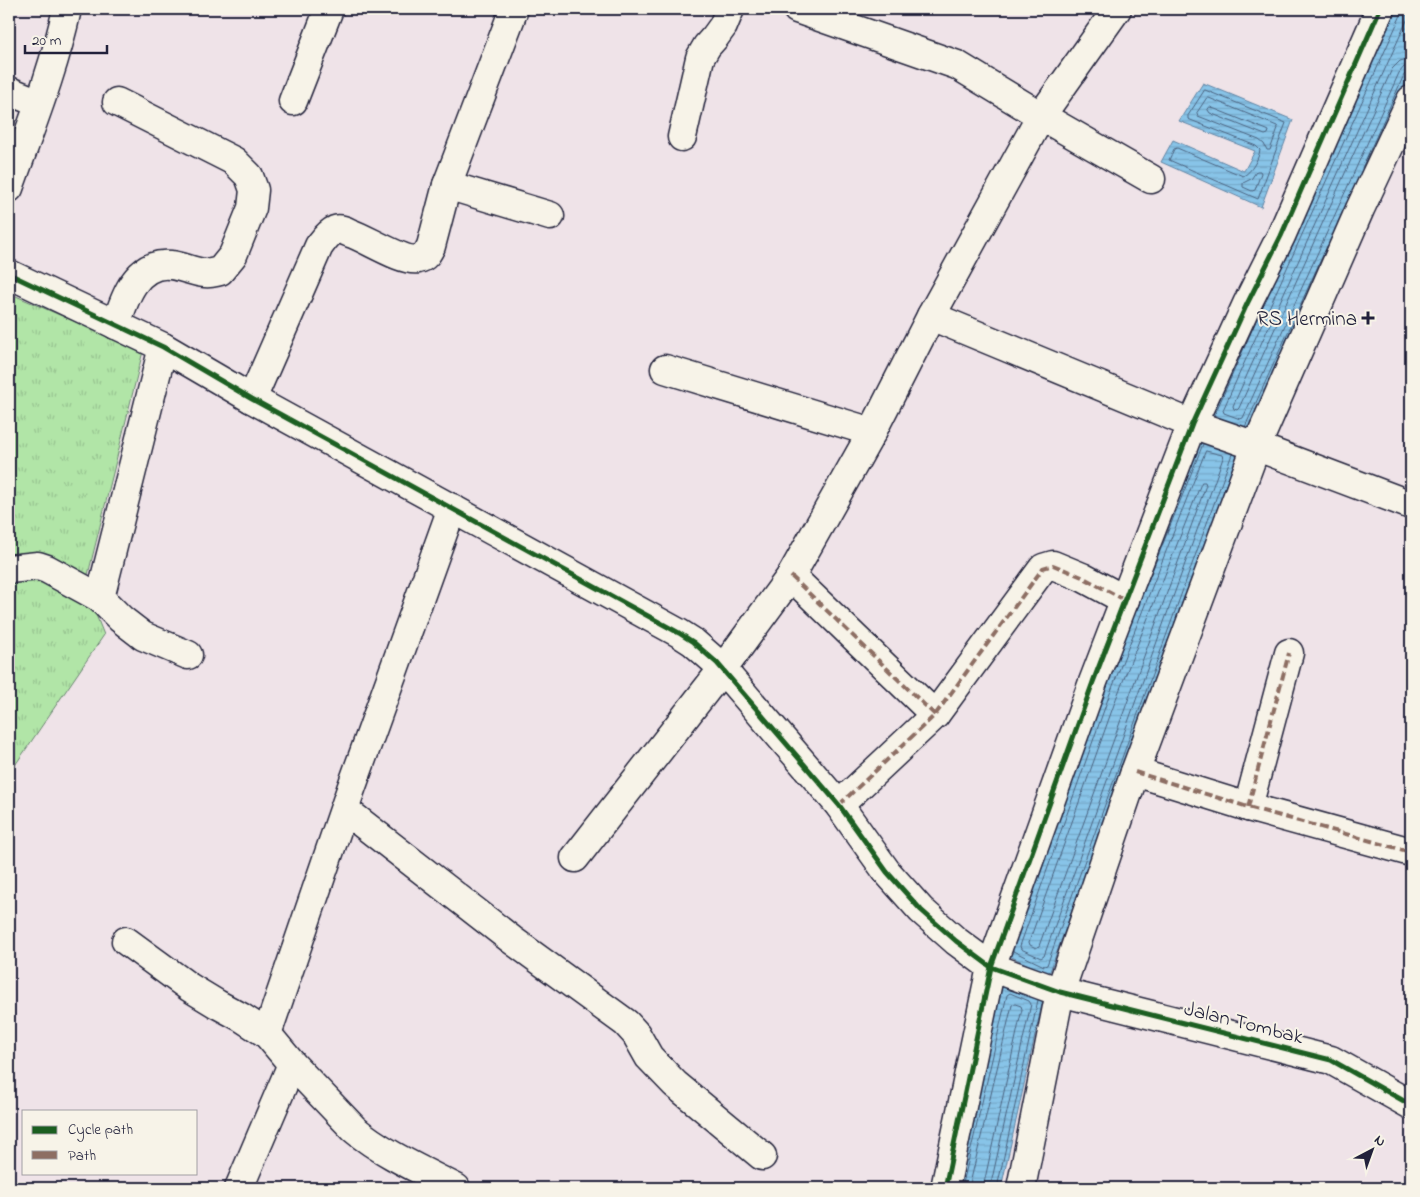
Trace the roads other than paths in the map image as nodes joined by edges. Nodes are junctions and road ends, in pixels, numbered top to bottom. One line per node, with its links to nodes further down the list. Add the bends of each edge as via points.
1 (67, 9): 12 (street)
2 (329, 9): 10 (street)
3 (514, 9): 17 (street)
4 (730, 9): 14 (street, via 724,26 700,58)
5 (797, 9): 13 (street, via 957,65)
6 (1117, 9): 13 (street)
7 (1380, 9): 27 (street)
8 (9, 91): 12 (street)
9 (1411, 100): 19 (street)
10 (293, 101)
11 (117, 102): 23 (street, via 234,161 249,176 254,190 252,208 233,255 220,271 206,274 170,264 152,266 137,278 125,298)
12 (39, 103): 18 (street)
13 (1041, 116): 16 (street); 22 (street)
14 (682, 136)
15 (1411, 141): 19 (street)
16 (1151, 179)
17 (448, 185): 20 (street); 26 (street, via 431,246 427,254 417,260 403,258 341,230 327,236 319,246)
18 (9, 188)
19 (1370, 210): 29 (street)
20 (550, 216)
21 (9, 274): 23 (street, Jalan Tombak)
22 (931, 316): 27 (street); 28 (street)
23 (116, 325): 24 (street, Jalan Tombak)
24 (163, 347): 26 (street, Jalan Tombak); 34 (street)
25 (666, 369): 28 (street)
26 (252, 399): 31 (street, Jalan Tombak)
27 (1196, 425): 29 (street); 35 (street)
28 (872, 432): 33 (street)
29 (1252, 445): 30 (street); 40 (street)
30 (1411, 505)
31 (452, 508): 38 (street, Jalan Tombak, via 679,633 694,642); 43 (street)
32 (9, 570): 34 (street, via 38,566)
33 (791, 576): 38 (street); 39 (street)
34 (100, 598): 37 (street, via 143,636)
35 (1125, 600): 39 (street, via 1053,565 1043,568); 47 (street, via 1093,682)
36 (1289, 653): 42 (street)
37 (188, 655)
38 (722, 670): 41 (street, Jalan Tombak); 45 (street)
39 (935, 715): 41 (street)
40 (1135, 772): 42 (street); 48 (street)
41 (839, 804): 47 (street, Jalan Tombak, via 887,872 921,910 956,941)
42 (1248, 807): 44 (street)
43 (345, 810): 49 (street); 52 (street, via 512,940 626,1023 649,1057 675,1084)
44 (1411, 852)
45 (575, 858)
46 (126, 941): 49 (street, via 189,986)
47 (998, 970): 48 (street, Jalan Tombak); 55 (street)
48 (1056, 991): 51 (street, Jalan Tombak, via 1331,1060); 56 (street)
49 (267, 1034): 50 (street)
50 (292, 1064): 53 (street); 54 (street, via 364,1138)
51 (1411, 1105)
52 (762, 1156)
53 (244, 1186)
54 (456, 1188)
55 (944, 1188)
56 (1021, 1188)

